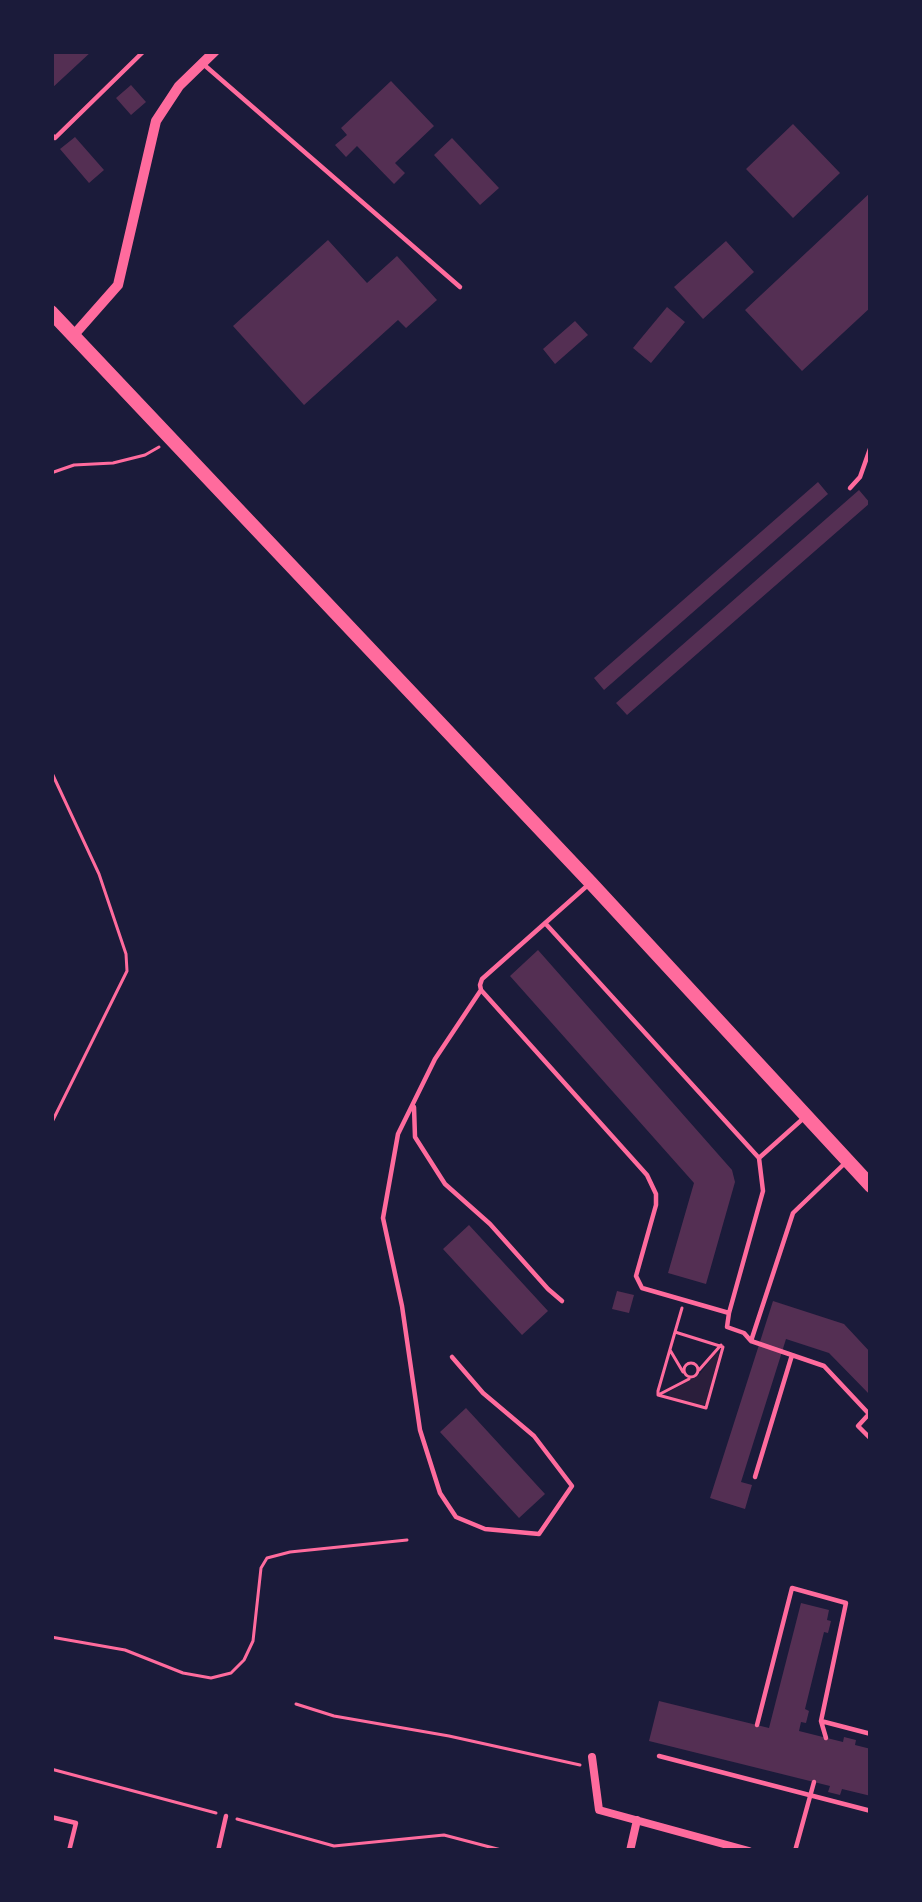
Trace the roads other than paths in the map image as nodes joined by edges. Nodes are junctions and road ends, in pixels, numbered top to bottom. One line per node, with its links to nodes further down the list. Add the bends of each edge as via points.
1 (143, 51): 4 (lane)
2 (214, 51): 3 (street)
3 (202, 63): 5 (lane); 7 (street, via 156,121 118,285)
4 (51, 134)
5 (460, 286)
6 (51, 312): 7 (main road)
7 (74, 336): 10 (main road)
8 (871, 446): 9 (lane)
9 (850, 488)
10 (591, 883): 11 (lane); 14 (main road)
11 (545, 923): 12 (lane, via 482,979); 15 (lane)
12 (481, 990): 13 (lane); 19 (lane, via 647,1175 656,1205 638,1283)
13 (414, 1102): 18 (lane, via 415,1137 445,1184); 22 (lane, via 398,1134 383,1218 420,1430 440,1493 457,1517 485,1529 539,1534 572,1486)
14 (806, 1116): 15 (lane); 16 (main road)
15 (759, 1158): 19 (lane, via 764,1191)
16 (847, 1161): 17 (main road); 20 (lane, via 793,1213)
17 (871, 1186)
18 (562, 1301)
19 (729, 1313): 20 (lane, via 727,1327)
20 (751, 1341): 21 (lane)
21 (792, 1354): 23 (lane, via 824,1366 869,1414 858,1426); 24 (lane)
22 (452, 1357)
23 (871, 1439)
24 (755, 1478)
25 (821, 1720): 26 (lane, via 846,1603 792,1588); 27 (lane); 28 (lane)
26 (757, 1725)
27 (871, 1734)
28 (826, 1738)
29 (658, 1756): 32 (lane)
30 (593, 1763): 38 (street, via 599,1810)
31 (747, 1766): 32 (lane)
32 (744, 1778): 34 (lane)
33 (814, 1782): 34 (lane)
34 (809, 1796): 35 (lane); 43 (lane)
35 (871, 1811)
36 (226, 1816): 40 (lane)
37 (51, 1817): 39 (lane, via 76,1823)
38 (637, 1820): 41 (street); 42 (street)
39 (69, 1851)
40 (218, 1851)
41 (630, 1851)
42 (749, 1851)
43 (795, 1851)

